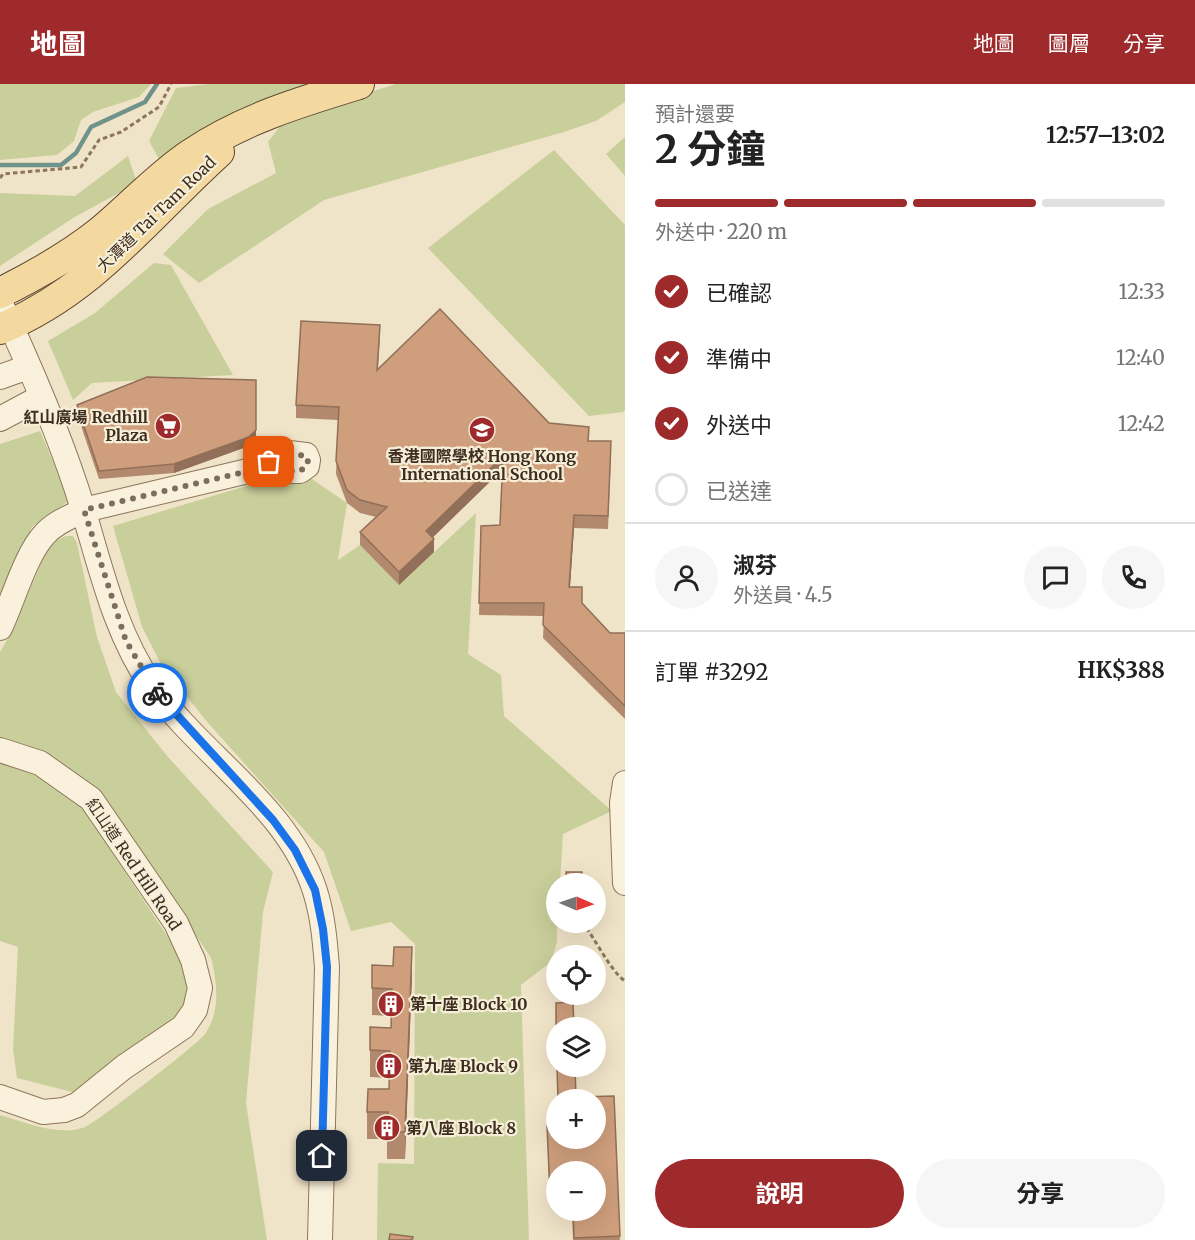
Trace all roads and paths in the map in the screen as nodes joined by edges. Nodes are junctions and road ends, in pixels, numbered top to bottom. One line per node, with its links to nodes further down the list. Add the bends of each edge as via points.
1 (171, 84): 4 (path, via 159,106 121,132 99,140 81,167 3,174)
2 (359, 84): 3 (main road, 大潭道 Tai Tam Road)
3 (277, 109): 5 (main road, 大潭道 Tai Tam Road, via 192,153 84,244); 6 (main road, 大潭道 Tai Tam Road, via 213,158 93,274 38,311)
4 (0, 178)
5 (0, 293)
6 (4, 319): 7 (street)
7 (28, 367): 8 (street); 9 (street)
8 (0, 376)
9 (41, 397): 10 (street); 12 (street)
10 (0, 419)
11 (249, 471): 12 (street, via 176,480)
12 (87, 520): 13 (street, via 61,521 43,535); 20 (street, via 126,641 163,701 285,835 315,890 327,967)
13 (0, 628)
14 (0, 750): 19 (street, 紅山道 Red Hill Road, via 40,763 91,799 176,923 199,976 200,988 195,1010 183,1027 77,1105 43,1112)
15 (625, 783): 16 (street)
16 (625, 883)
17 (591, 933): 18 (path, via 617,976)
18 (625, 981)
19 (0, 1097)
20 (320, 1240)

